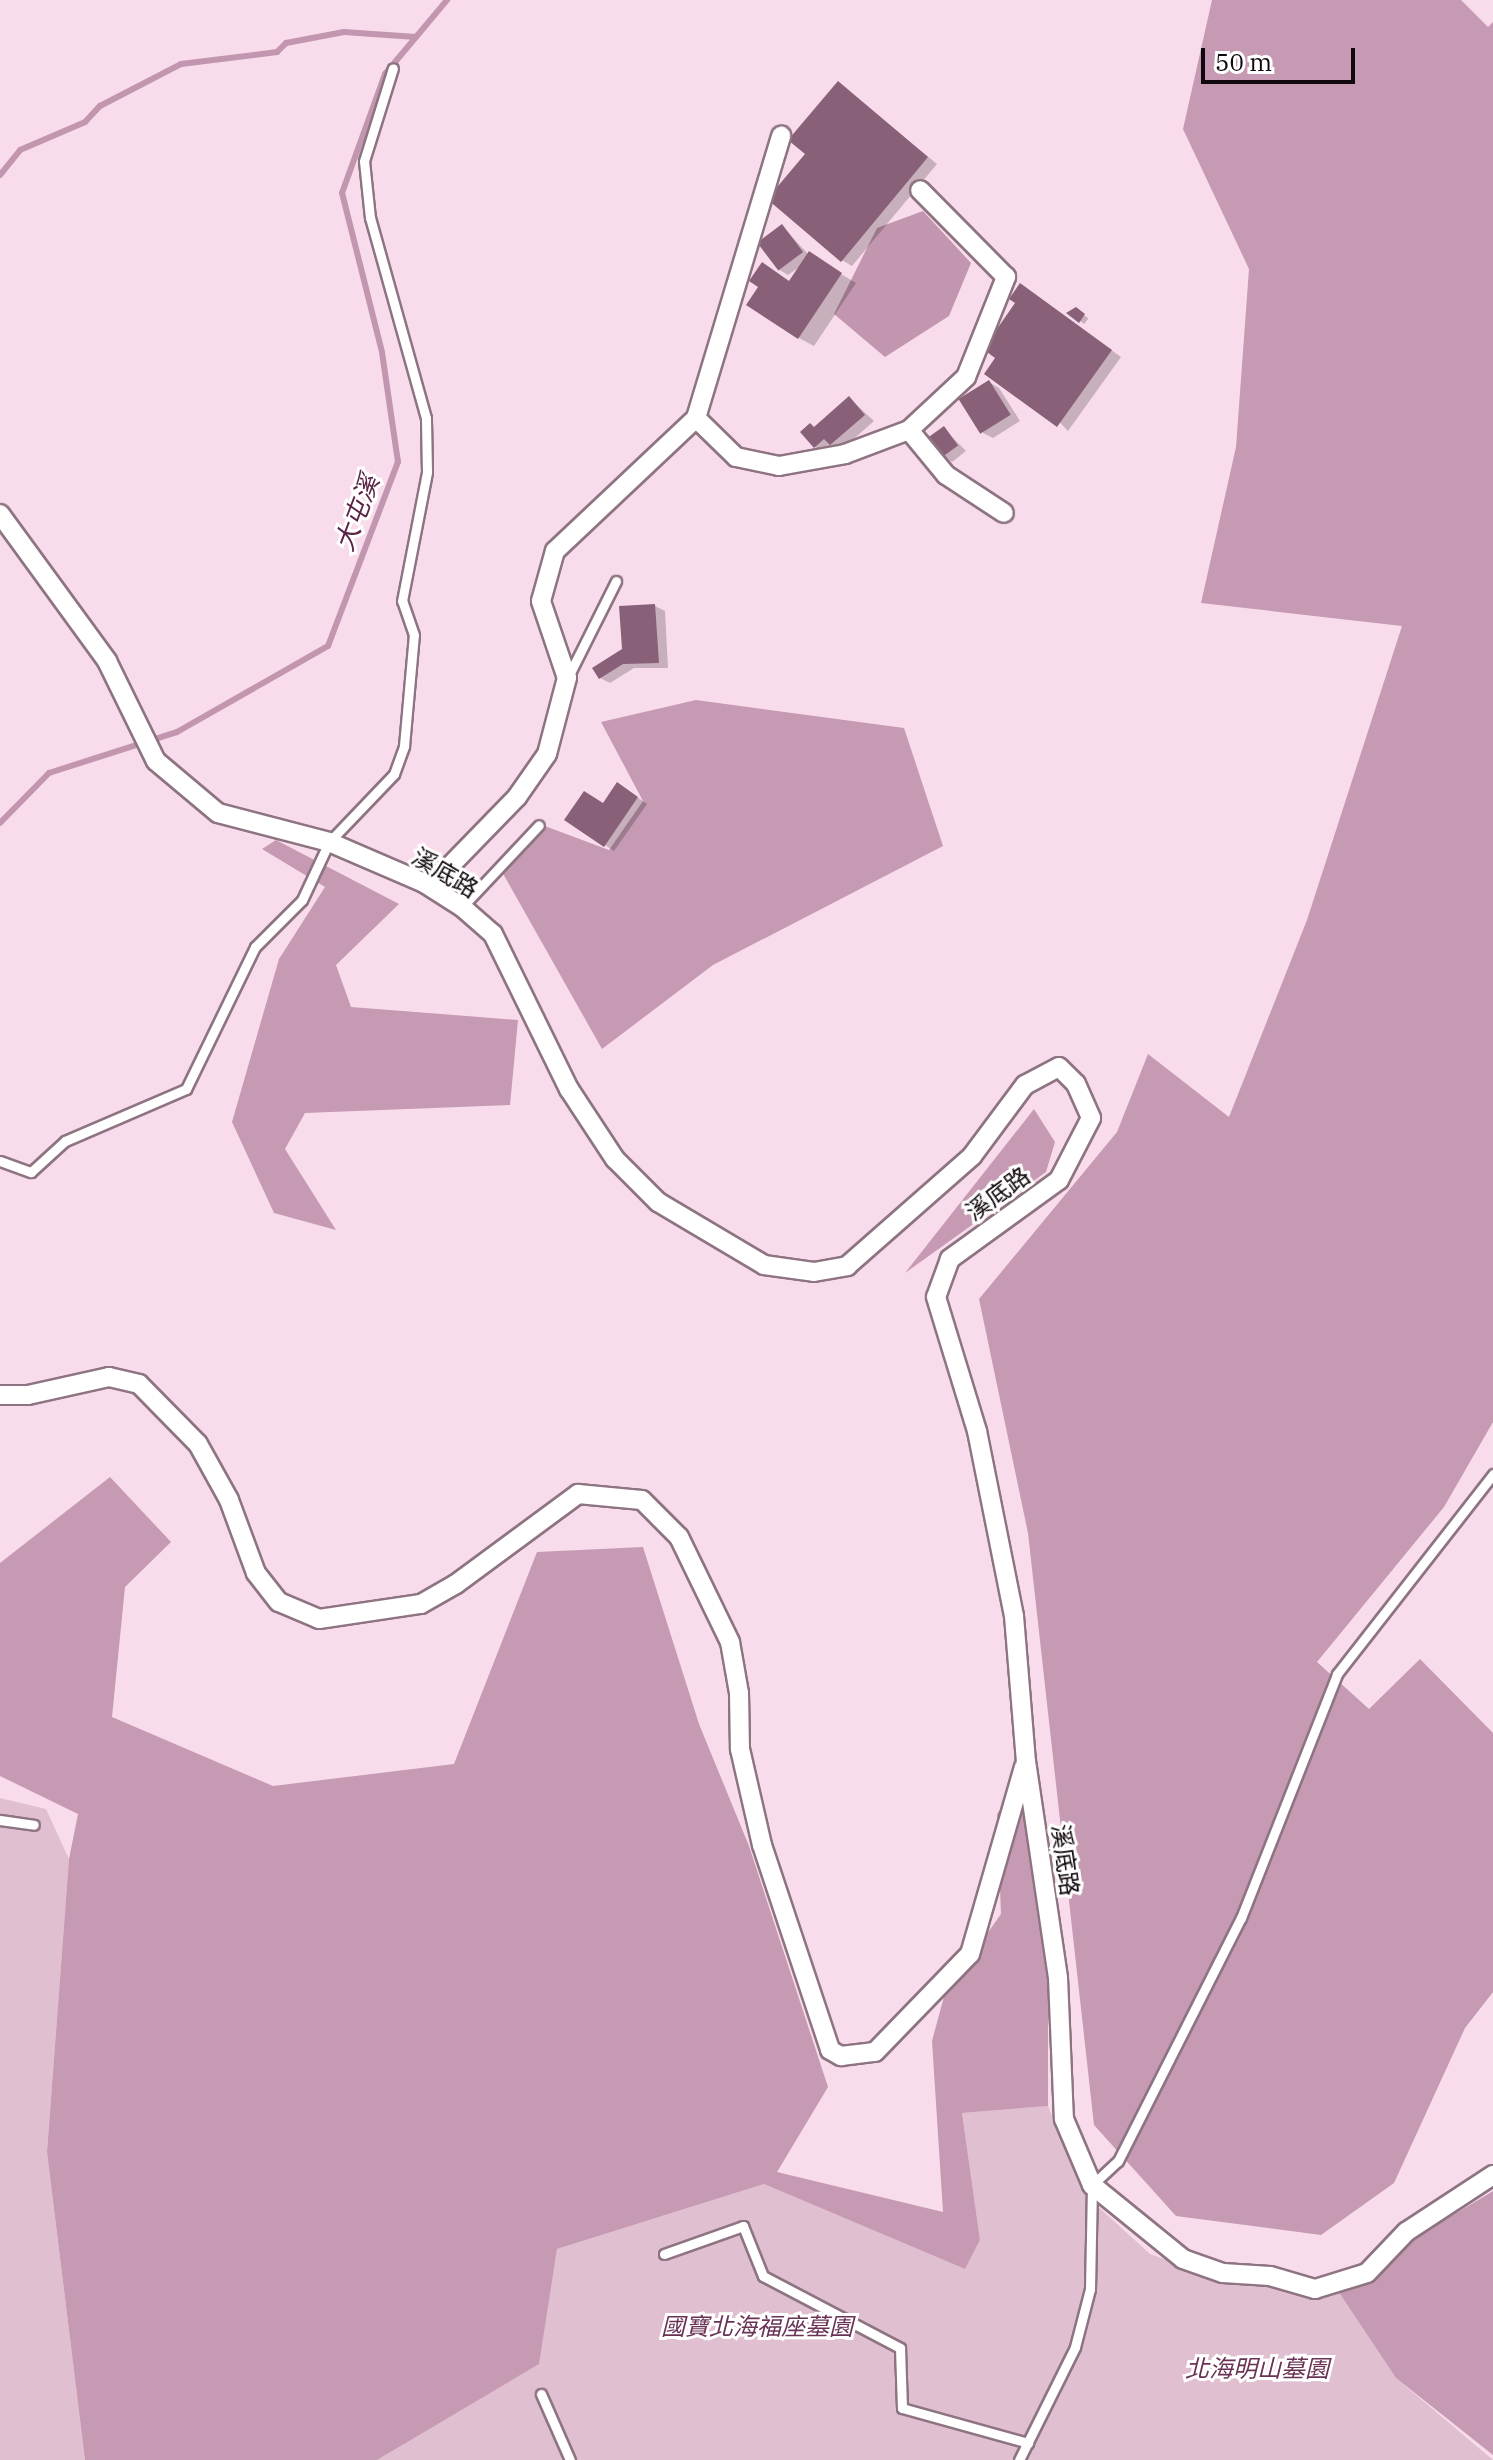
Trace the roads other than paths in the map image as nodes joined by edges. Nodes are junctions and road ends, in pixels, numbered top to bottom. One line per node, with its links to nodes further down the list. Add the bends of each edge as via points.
1 (393, 68): 11 (lane, via 364,161 370,218 426,418 427,472 402,601 414,635 404,746 394,774)
2 (781, 136): 4 (street)
3 (920, 190): 5 (street, via 1006,277 966,377)
4 (696, 418): 5 (street, via 736,457 779,466 845,454); 9 (street, via 555,551 541,601)
5 (909, 430): 6 (street, via 946,475)
6 (1004, 513)
7 (0, 515): 11 (street, 溪底路, via 107,661 156,761 218,813)
8 (616, 581): 9 (lane)
9 (567, 678): 12 (street, via 547,754 532,776 448,868)
10 (539, 825): 13 (lane)
11 (329, 842): 12 (street, 溪底路); 14 (lane, via 302,900 255,947 186,1089 65,1141 31,1172)
12 (424, 883): 13 (street, 溪底路)
13 (462, 907): 17 (street, 溪底路, via 493,934 569,1089 615,1159 658,1202 764,1265 814,1272 847,1266 972,1156 1025,1085 1059,1067 1076,1084 1091,1118 1059,1180 950,1259 936,1297 977,1431 1014,1616)
14 (0, 1161)
15 (0, 1395): 17 (street, via 28,1395 109,1377 139,1384 198,1444 229,1500 256,1573 279,1602 319,1619 421,1604 578,1494 642,1500 679,1537 730,1642 739,1693 740,1749 762,1845 830,2050 841,2056 875,2052 970,1954)
16 (1493, 1474): 21 (lane, via 1337,1674 1241,1918 1118,2161)
17 (1026, 1761): 21 (street, 溪底路, via 1058,1978 1064,2119)
18 (0, 1820): 19 (lane)
19 (34, 1825)
20 (1493, 2175): 21 (street, 溪底路, via 1406,2232 1367,2273 1315,2289 1270,2276 1223,2273 1183,2259)
21 (1092, 2185): 24 (lane, via 1090,2289 1075,2347)
22 (664, 2254): 24 (lane, via 743,2226 763,2276 900,2348 902,2408)
23 (541, 2394): 25 (lane)
24 (1028, 2443): 26 (lane)
25 (570, 2460)
26 (1019, 2460)

